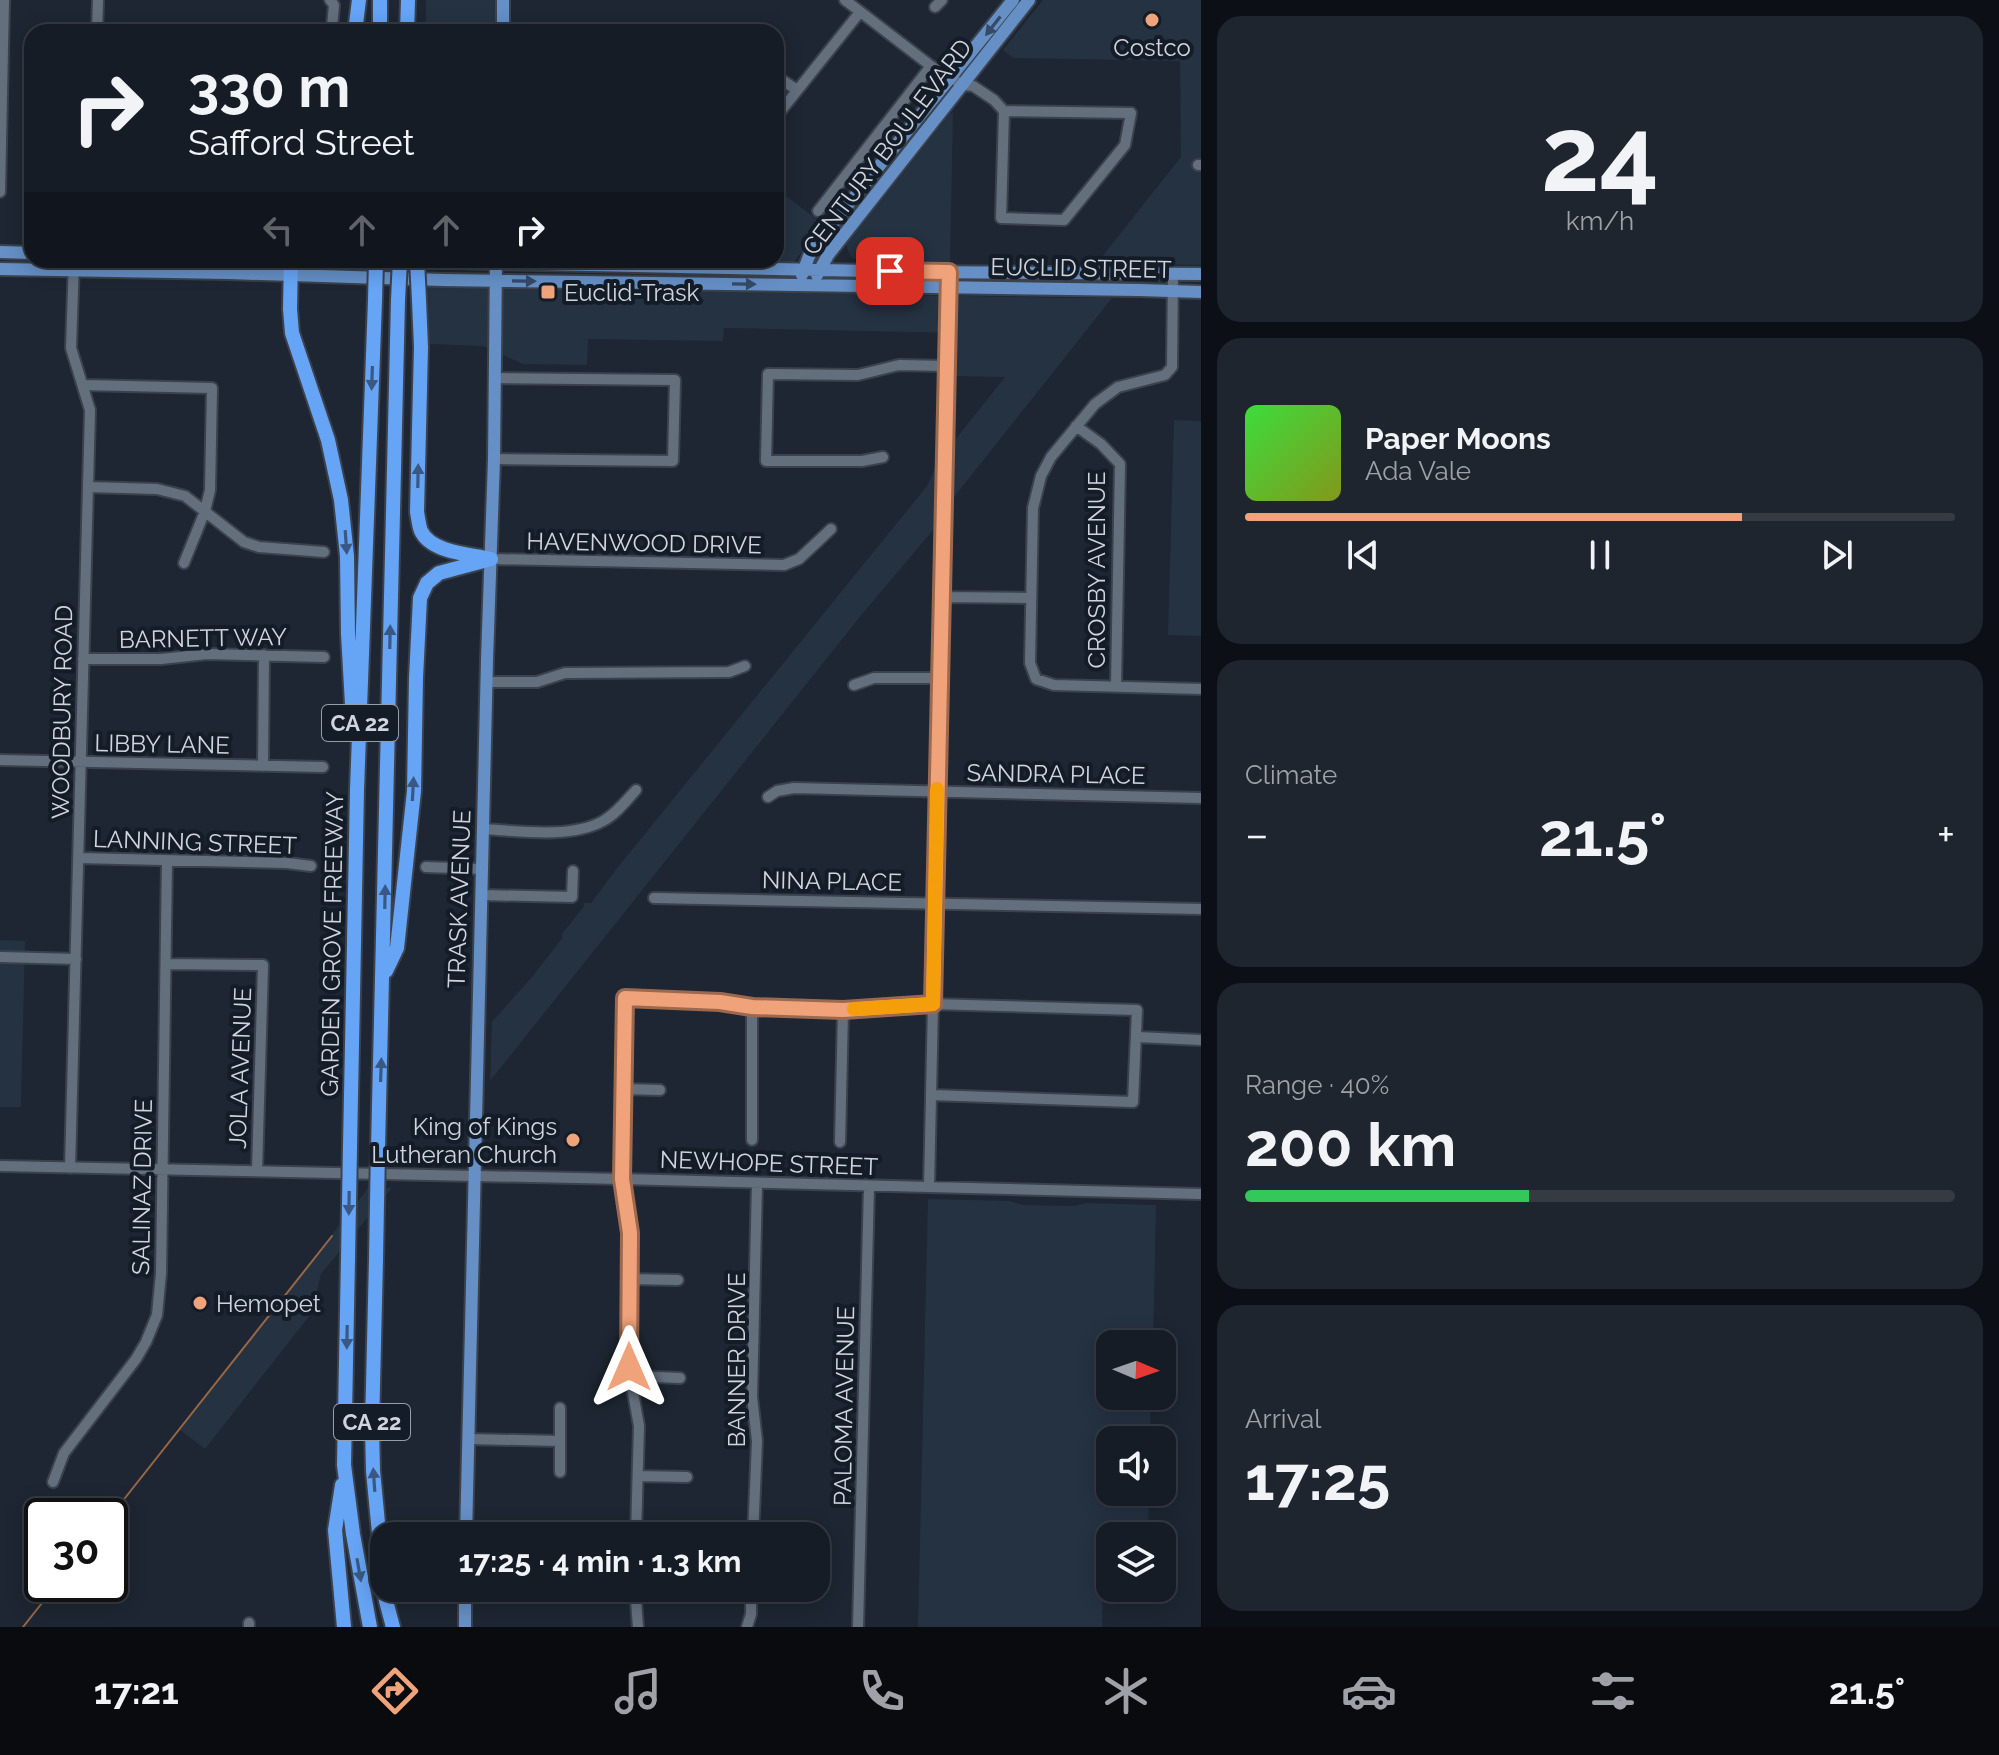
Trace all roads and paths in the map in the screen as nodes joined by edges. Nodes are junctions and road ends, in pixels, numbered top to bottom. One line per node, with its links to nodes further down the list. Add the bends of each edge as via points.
1 (4, 0): 20 (street)
2 (98, 0): 12 (street)
3 (359, 0): 14 (highway)
4 (380, 0): 15 (highway)
5 (408, 0): 16 (highway)
6 (503, 0): 17 (main road)
7 (845, 0): 11 (street)
8 (1013, 0): 21 (main road, CENTURY BOULEVARD, one-way to 21)
9 (1029, 0): 21 (main road, CENTURY BOULEVARD)
10 (332, 2): 13 (street)
11 (860, 12): 18 (street); 22 (street)
12 (97, 24)
13 (332, 24)
14 (356, 24)
15 (380, 24)
16 (407, 24)
17 (503, 24)
18 (931, 66): 21 (street); 28 (street)
19 (784, 81): 22 (street)
20 (1, 82): 27 (street)
21 (957, 82): 24 (street, via 973,86); 25 (main road, CENTURY BOULEVARD); 26 (main road, CENTURY BOULEVARD)
22 (797, 90): 23 (street)
23 (784, 107)
24 (1004, 111): 24 (street, via 1001,218 1064,220 1125,145 1131,113)
25 (906, 135): 26 (main road); 30 (main road, CENTURY BOULEVARD)
26 (914, 146): 43 (main road, CENTURY BOULEVARD)
27 (0, 192)
28 (826, 201): 29 (street); 30 (street)
29 (818, 211)
30 (842, 212): 42 (main road, CENTURY BOULEVARD)
31 (0, 252): 32 (main road)
32 (24, 253)
33 (24, 268): 41 (main road, EUCLID STREET)
34 (74, 268): 55 (street, WOODBURY ROAD, via 71,348)
35 (291, 268): 47 (main road, EUCLID STREET); 80 (highway, one-way to 80, via 294,340 328,440 341,500)
36 (376, 268): 80 (highway, GARDEN GROVE FREEWAY / CA 22, one-way to 80, bridge)
37 (400, 268): 99 (highway, CA 22, one-way to 37, bridge)
38 (417, 268): 63 (highway, one-way to 38, bridge, via 446,551 421,533)
39 (498, 268): 47 (main road, TRASK AVENUE)
40 (765, 268): 42 (main road, EUCLID STREET)
41 (0, 269)
42 (803, 269): 43 (main road, EUCLID STREET); 48 (main road, CENTURY BOULEVARD)
43 (819, 270): 44 (main road, EUCLID STREET); 49 (main road, CENTURY BOULEVARD)
44 (949, 272): 45 (main road, EUCLID STREET); 50 (street)
45 (1173, 274): 46 (main road, EUCLID STREET); 51 (street)
46 (1201, 274)
47 (497, 281): 48 (main road, EUCLID STREET, one-way to 48); 54 (main road, TRASK AVENUE)
48 (801, 286): 49 (main road, EUCLID STREET)
49 (815, 286): 50 (main road, EUCLID STREET)
50 (949, 288): 51 (main road, EUCLID STREET); 53 (street)
51 (1172, 292): 52 (main road, EUCLID STREET); 56 (street, via 1172,367 1165,375 1118,387)
52 (1201, 292)
53 (947, 366): 57 (street, via 899,365 858,375 768,374 766,461); 65 (street)
54 (494, 378): 58 (main road, TRASK AVENUE); 58 (street, via 675,380 673,461)
55 (83, 385): 59 (street, WOODBURY ROAD, via 90,410); 60 (street, via 212,388)
56 (1076, 426): 66 (street, via 1041,476 1033,508); 74 (street, CROSBY AVENUE, via 1120,464)
57 (883, 457)
58 (494, 459): 63 (main road, TRASK AVENUE)
59 (88, 487): 60 (street, via 157,489 185,496); 69 (street, WOODBURY ROAD)
60 (205, 511): 62 (street, via 244,542); 64 (street)
61 (831, 529): 63 (street, HAVENWOOD DRIVE, via 799,559 784,565)
62 (324, 552)
63 (491, 559): 72 (main road, TRASK AVENUE); 99 (highway, one-way to 63, via 397,948 414,791 420,598 439,573)
64 (184, 563)
65 (942, 597): 66 (street); 71 (street)
66 (1030, 598): 74 (street, via 1030,663 1036,679 1054,685)
67 (264, 655): 68 (street, BARNETT WAY); 69 (street, BARNETT WAY); 78 (street)
68 (324, 657)
69 (83, 659): 77 (street, WOODBURY ROAD)
70 (745, 666): 72 (street, via 729,672 565,673 537,682)
71 (940, 678): 73 (street, via 874,678); 82 (street)
72 (486, 682): 85 (main road, TRASK AVENUE)
73 (854, 685)
74 (1116, 686): 75 (street)
75 (1201, 689)
76 (0, 760): 77 (street, LIBBY LANE)
77 (80, 762): 78 (street, LIBBY LANE); 86 (street, WOODBURY ROAD)
78 (263, 766): 79 (street, LIBBY LANE)
79 (323, 767)
80 (357, 790): 127 (highway, GARDEN GROVE FREEWAY / CA 22, one-way to 127, bridge)
81 (636, 790): 85 (street, via 604,821 582,829)
82 (937, 791): 83 (street, SANDRA PLACE, via 794,788); 84 (street, SANDRA PLACE); 94 (street)
83 (768, 797)
84 (1201, 798)
85 (483, 829): 90 (main road, TRASK AVENUE)
86 (79, 858): 87 (street, LANNING STREET); 97 (street, WOODBURY ROAD)
87 (167, 861): 88 (street, LANNING STREET); 98 (street, SALINAZ DRIVE)
88 (311, 866)
89 (426, 867): 90 (street)
90 (482, 869): 92 (main road, TRASK AVENUE)
91 (573, 871): 92 (street, via 572,897)
92 (481, 895): 114 (main road, TRASK AVENUE)
93 (654, 898): 94 (street, NINA PLACE)
94 (935, 902): 95 (street, NINA PLACE); 100 (street)
95 (1201, 909)
96 (0, 957): 97 (street)
97 (76, 959): 111 (street, WOODBURY ROAD)
98 (166, 964): 112 (street, SALINAZ DRIVE); 113 (street, JOLA AVENUE, via 263,965)
99 (384, 975): 132 (highway, CA 22, one-way to 99, bridge, via 372,1427)
100 (933, 1004): 102 (street); 103 (street, via 1137,1010); 107 (street)
101 (752, 1007): 102 (street); 105 (street, via 625,998); 108 (street)
102 (843, 1010): 109 (street)
103 (1137, 1037): 104 (street); 107 (street, via 1133,1102)
104 (1201, 1040)
105 (624, 1089): 106 (street); 115 (street)
106 (660, 1090)
107 (931, 1095): 118 (street)
108 (752, 1140)
109 (840, 1142)
110 (0, 1166): 111 (street, NEWHOPE STREET)
111 (70, 1168): 112 (street, NEWHOPE STREET)
112 (162, 1170): 113 (street, NEWHOPE STREET); 131 (street, SALINAZ DRIVE, via 157,1315 136,1359 64,1453)
113 (257, 1171): 114 (street, NEWHOPE STREET)
114 (474, 1177): 115 (street, NEWHOPE STREET); 125 (main road, TRASK AVENUE)
115 (622, 1179): 116 (street, NEWHOPE STREET); 120 (street)
116 (757, 1183): 117 (street, NEWHOPE STREET); 135 (street, BANNER DRIVE)
117 (869, 1186): 118 (street, NEWHOPE STREET); 146 (street, PALOMA AVENUE)
118 (929, 1187): 119 (street, NEWHOPE STREET)
119 (1201, 1194)
120 (630, 1279): 121 (street); 122 (street)
121 (678, 1280)
122 (630, 1376): 123 (street); 129 (street, via 639,1426)
123 (680, 1378)
124 (560, 1408): 126 (street)
125 (468, 1439): 126 (street); 133 (main road, TRASK AVENUE)
126 (560, 1441): 128 (street)
127 (344, 1465): 140 (highway, via 335,1530); 141 (highway, GARDEN GROVE FREEWAY / CA 22, one-way to 141)
128 (560, 1472)
129 (638, 1476): 130 (street); 134 (street)
130 (687, 1477)
131 (53, 1482)
132 (378, 1522)
133 (466, 1522)
134 (636, 1522)
135 (754, 1522)
136 (387, 1602): 142 (highway, CA 22)
137 (465, 1602): 143 (main road)
138 (636, 1602): 144 (street)
139 (751, 1602): 145 (street)
140 (344, 1627)
141 (370, 1627)
142 (393, 1627)
143 (465, 1627)
144 (638, 1627)
145 (747, 1627)
146 (858, 1627)

